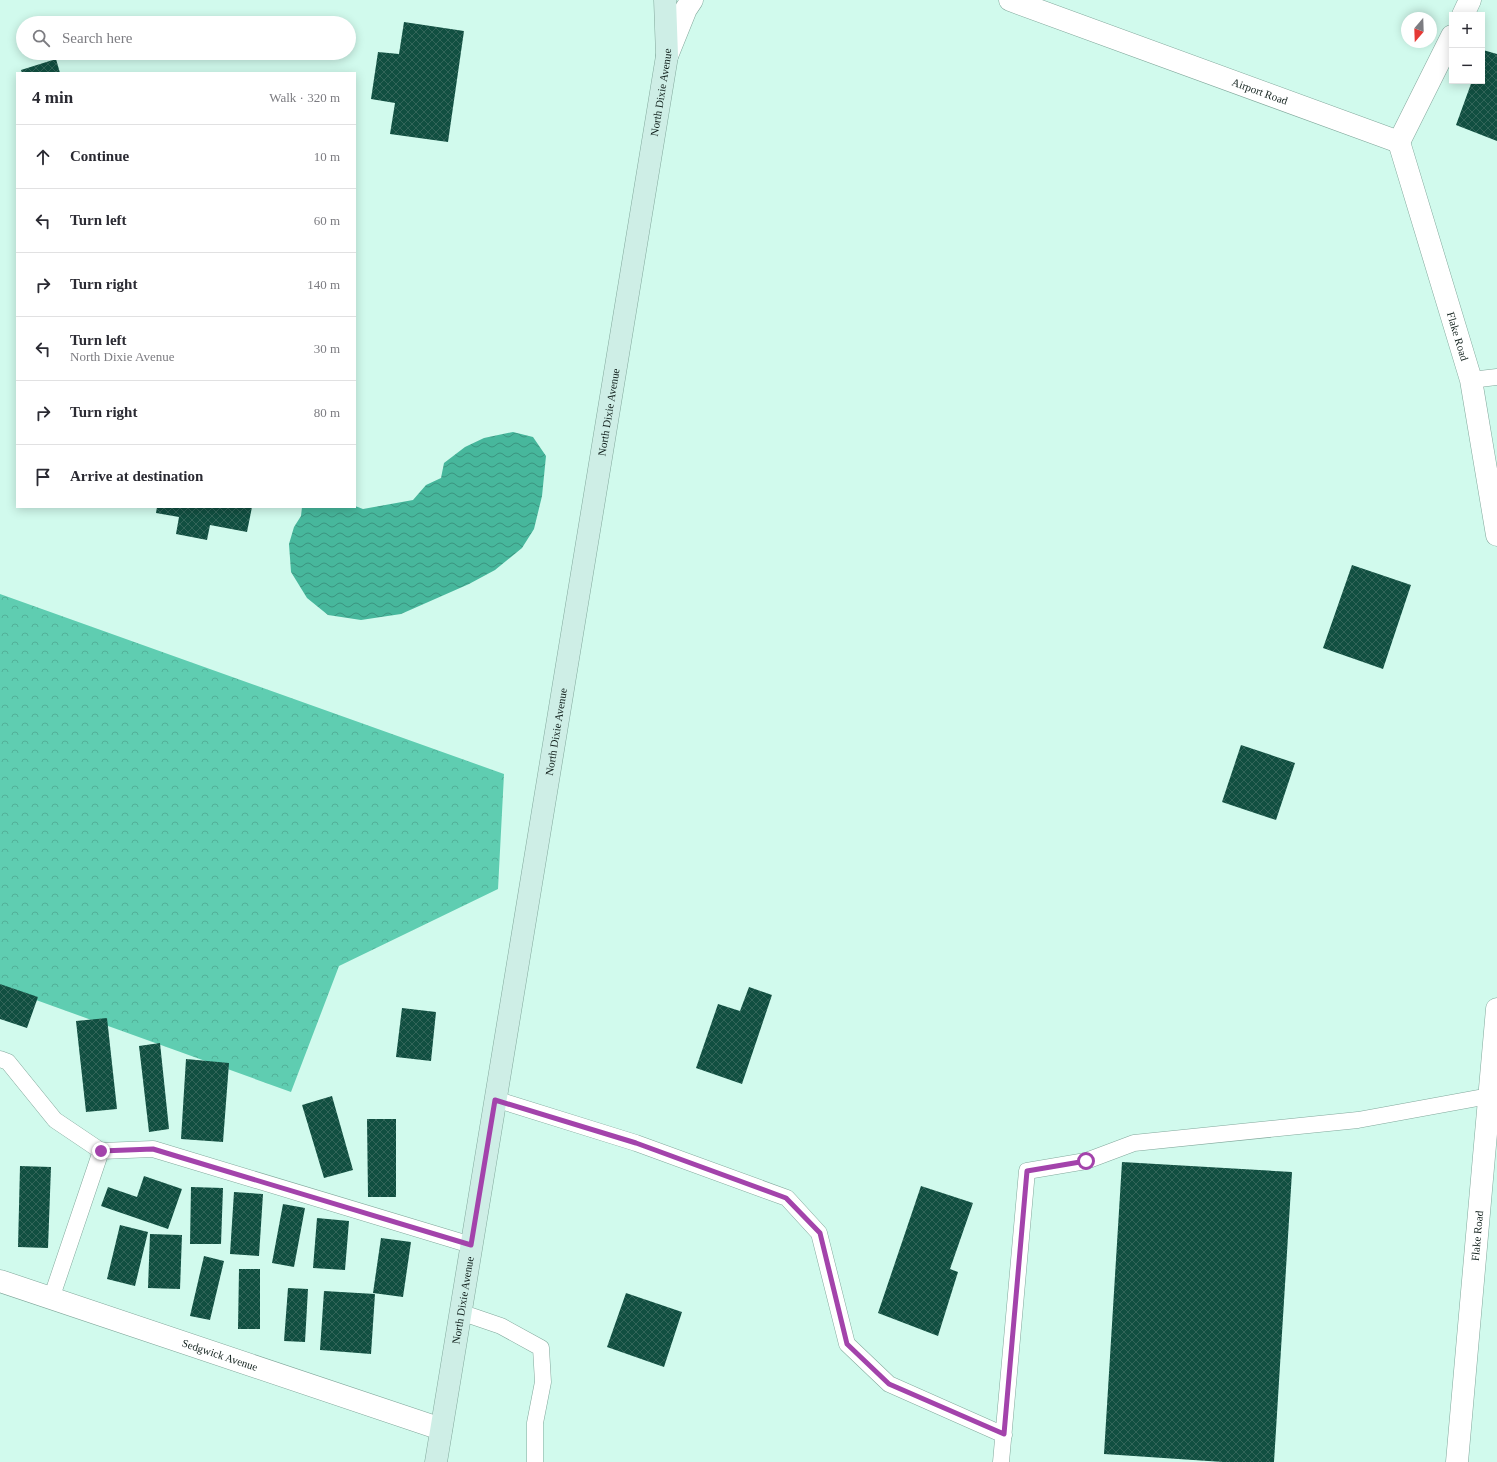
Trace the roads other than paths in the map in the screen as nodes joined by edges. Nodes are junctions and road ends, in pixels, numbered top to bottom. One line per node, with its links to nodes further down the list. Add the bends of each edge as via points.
1 (665, 0): 7 (street, North Dixie Avenue)
2 (692, 0): 7 (street)
3 (1010, 0): 8 (street, Airport Road)
4 (1470, 0): 5 (street)
5 (1464, 12)
6 (1449, 42): 8 (street)
7 (667, 56): 16 (street, North Dixie Avenue)
8 (1399, 142): 10 (street, Flake Road)
9 (1497, 377): 10 (lane)
10 (1471, 380): 11 (street, Flake Road)
11 (1497, 535)
12 (1497, 1009): 13 (street, Flake Road)
13 (1495, 1056): 15 (street, Flake Road)
14 (0, 1059): 17 (lane, via 8,1062 55,1120)
15 (1489, 1096): 23 (lane, via 1358,1120 1134,1143 1086,1161 1027,1171); 27 (street, Flake Road)
16 (495, 1100): 18 (street, North Dixie Avenue); 23 (lane, via 636,1143 786,1198 820,1233 847,1344 889,1384)
17 (101, 1151): 18 (lane, via 153,1149); 20 (lane)
18 (471, 1245): 21 (street, North Dixie Avenue)
19 (0, 1282): 20 (street, Sedgwick Avenue)
20 (51, 1299): 22 (street, Sedgwick Avenue)
21 (460, 1312): 22 (street, North Dixie Avenue); 25 (lane, via 501,1326 541,1348 543,1382 535,1423)
22 (441, 1429): 24 (street, North Dixie Avenue)
23 (1004, 1434): 26 (lane)
24 (436, 1462)
25 (535, 1462)
26 (1002, 1462)
27 (1457, 1462)

